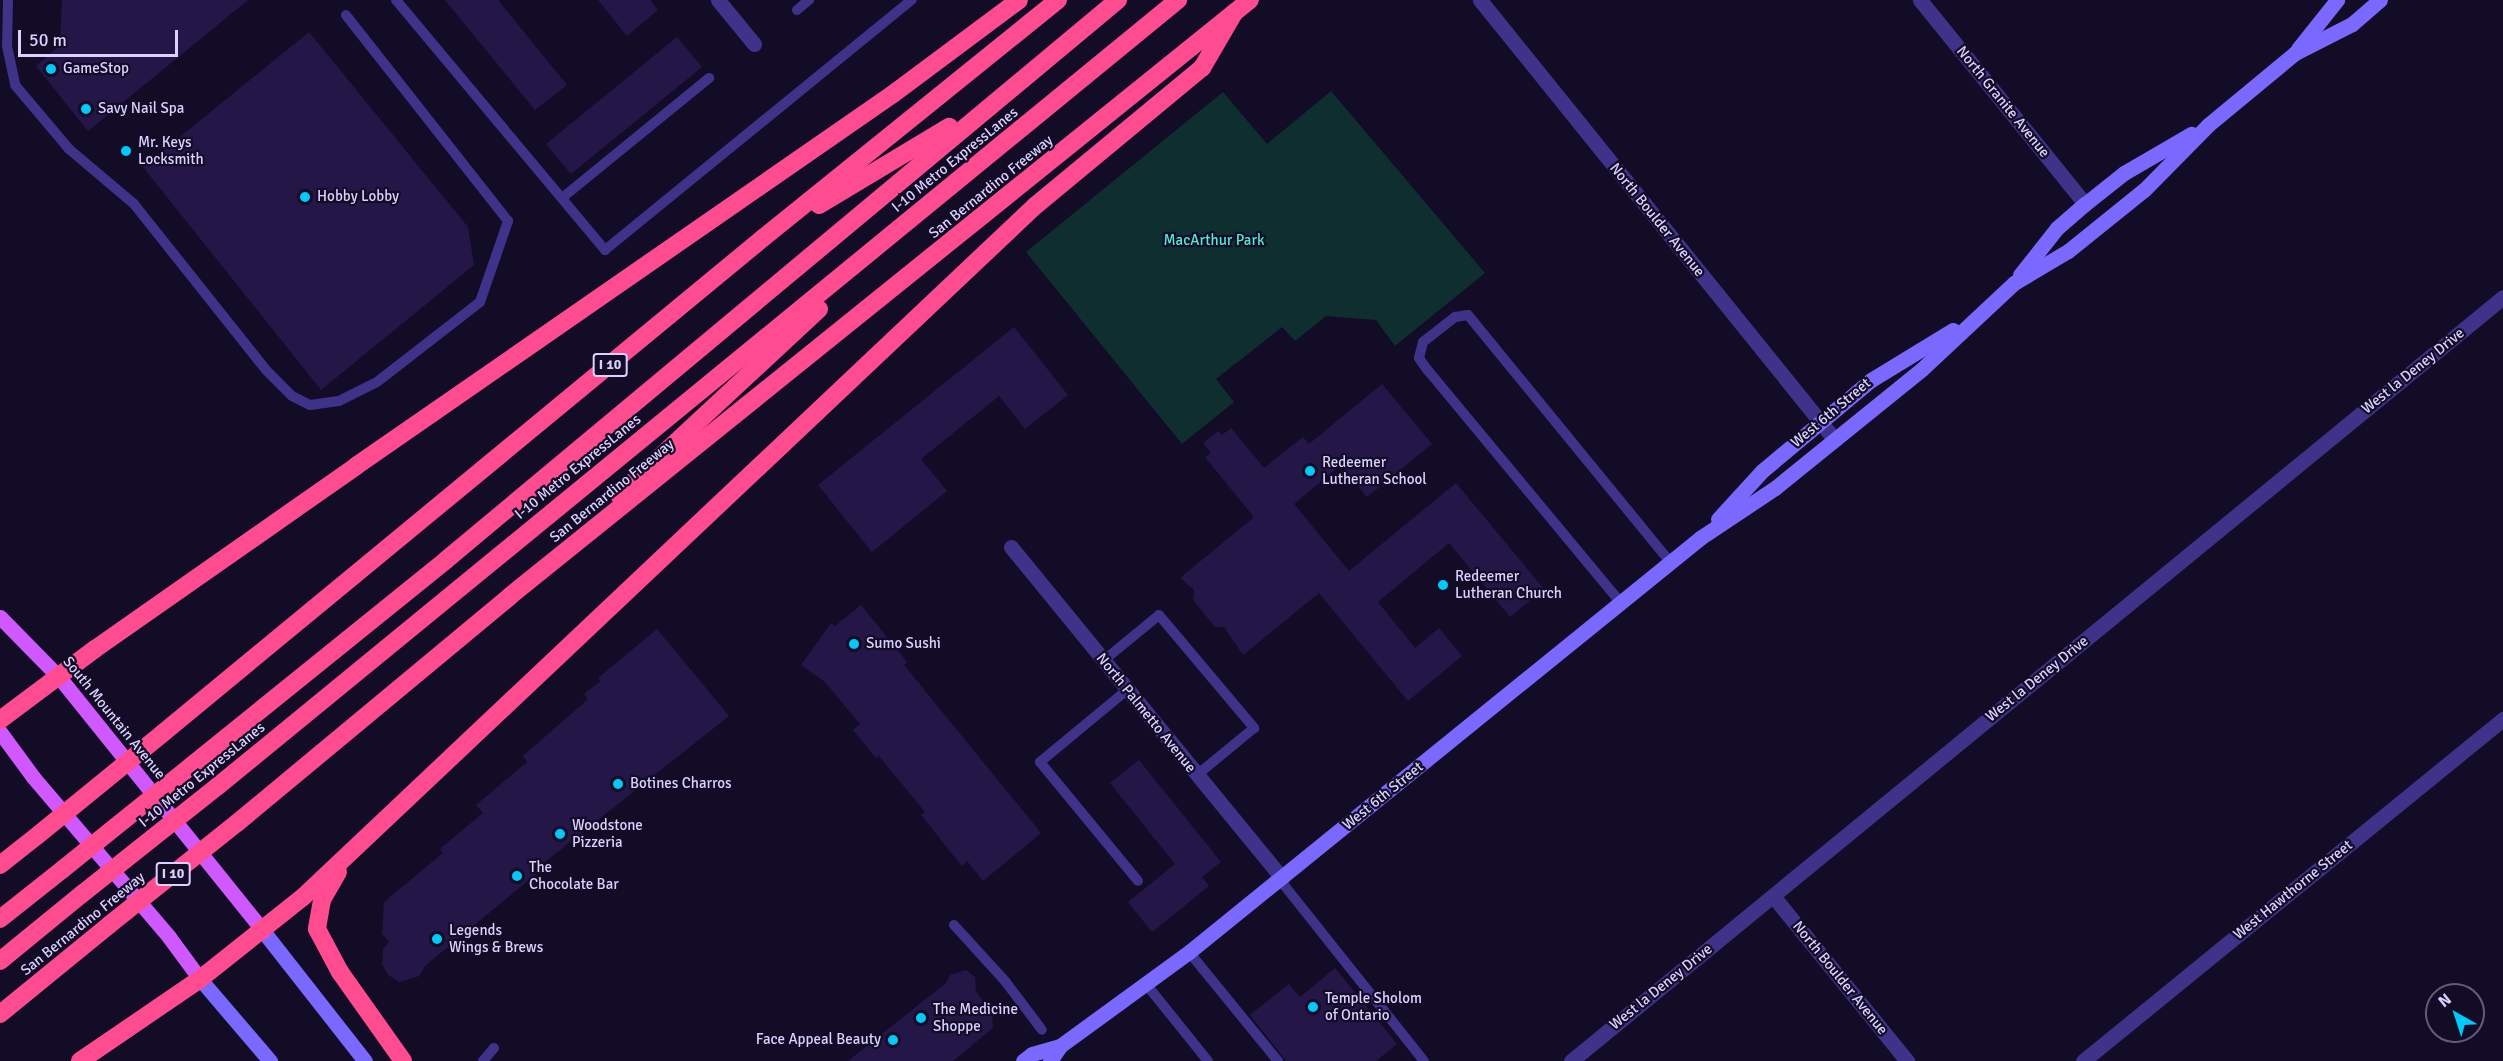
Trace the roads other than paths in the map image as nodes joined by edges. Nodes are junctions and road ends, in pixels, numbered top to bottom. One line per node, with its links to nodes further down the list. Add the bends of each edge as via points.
1 (8, 0): 17 (lane, via 7,46 15,85 69,149 134,204 267,371 292,396 310,405 339,401 377,382 480,302 508,220)
2 (396, 0): 24 (lane)
3 (718, 0): 18 (street)
4 (809, 0): 15 (lane)
5 (912, 0): 24 (lane, via 605,250)
6 (1019, 0): 39 (highway, via 893,94)
7 (1058, 0): 26 (highway, I 10)
8 (1118, 0): 21 (highway, I-10 Metro ExpressLanes)
9 (1178, 0): 23 (highway, I-10 Metro ExpressLanes)
10 (1250, 0): 16 (highway, San Bernardino Freeway / I 10)
11 (1480, 0): 30 (street, North Boulder Avenue)
12 (1920, 0): 25 (street, North Granite Avenue)
13 (2337, 0): 19 (street, West 6th Street)
14 (2380, 0): 19 (street, West 6th Street, via 2352,24)
15 (797, 10)
16 (1234, 13): 35 (highway, San Bernardino Freeway / I 10); 45 (highway, via 1202,68 1035,206)
17 (346, 15)
18 (754, 44)
19 (2295, 53): 22 (street, West 6th Street)
20 (709, 78): 24 (lane)
21 (997, 98): 26 (highway); 50 (highway, I-10 Metro ExpressLanes, bridge, via 446,560)
22 (2208, 125): 25 (street, West 6th Street, via 2124,173); 27 (street, West 6th Street, via 2144,190 2068,251)
23 (945, 192): 35 (highway); 54 (highway, I-10 Metro ExpressLanes, bridge)
24 (562, 198)
25 (2085, 204): 27 (street, West 6th Street, via 2057,228)
26 (763, 238): 46 (highway, I 10, bridge)
27 (2014, 283): 29 (street, West 6th Street)
28 (2503, 297): 49 (street, West la Deney Drive)
29 (1980, 312): 30 (street, West 6th Street, via 1871,380); 31 (street, West 6th Street, via 1922,369)
30 (1820, 422): 31 (street, North Boulder Avenue); 32 (street, West 6th Street, via 1762,471)
31 (1834, 440): 32 (street, West 6th Street, via 1775,488)
32 (1700, 538): 34 (street, West 6th Street)
33 (1011, 547): 38 (street, North Palmetto Avenue)
34 (1670, 562): 36 (street, West 6th Street); 36 (lane, via 1468,315 1455,316 1422,342 1419,358 1429,372)
35 (510, 596): 57 (highway, San Bernardino Freeway / I 10, bridge)
36 (1621, 603): 47 (street, West 6th Street)
37 (0, 617): 39 (main road, South Mountain Avenue)
38 (1103, 661): 40 (street, North Palmetto Avenue); 44 (lane, via 1159,615 1254,728)
39 (59, 676): 42 (highway); 52 (main road, South Mountain Avenue)
40 (1127, 690): 44 (street, North Palmetto Avenue); 48 (lane, via 1040,762)
41 (2503, 719): 73 (street, West Hawthorne Street)
42 (0, 720)
43 (0, 732): 55 (main road, via 33,777 170,937)
44 (1197, 775): 47 (street, North Palmetto Avenue)
45 (346, 857): 52 (highway); 64 (highway, via 322,900 317,930 340,972)
46 (0, 865)
47 (1281, 879): 53 (street, West 6th Street); 70 (lane)
48 (1138, 881)
49 (1773, 896): 71 (street, West la Deney Drive); 72 (street, North Boulder Avenue)
50 (0, 919)
51 (954, 925): 58 (lane, via 1005,981)
52 (263, 931): 55 (highway); 63 (street)
53 (1189, 952): 56 (street, West 6th Street); 69 (lane)
54 (0, 961)
55 (200, 979): 61 (highway); 62 (street)
56 (1146, 984): 59 (street, West 6th Street); 68 (lane)
57 (0, 1014)
58 (1042, 1030)
59 (1060, 1046): 66 (street, West 6th Street, via 1032,1054); 67 (street, West 6th Street)
60 (494, 1048): 65 (lane)
61 (80, 1061)
62 (270, 1061)
63 (365, 1061)
64 (403, 1061)
65 (483, 1061)
66 (1023, 1061)
67 (1050, 1061)
68 (1208, 1061)
69 (1278, 1061)
70 (1424, 1061)
71 (1571, 1061)
72 (1907, 1061)
73 (2083, 1061)

